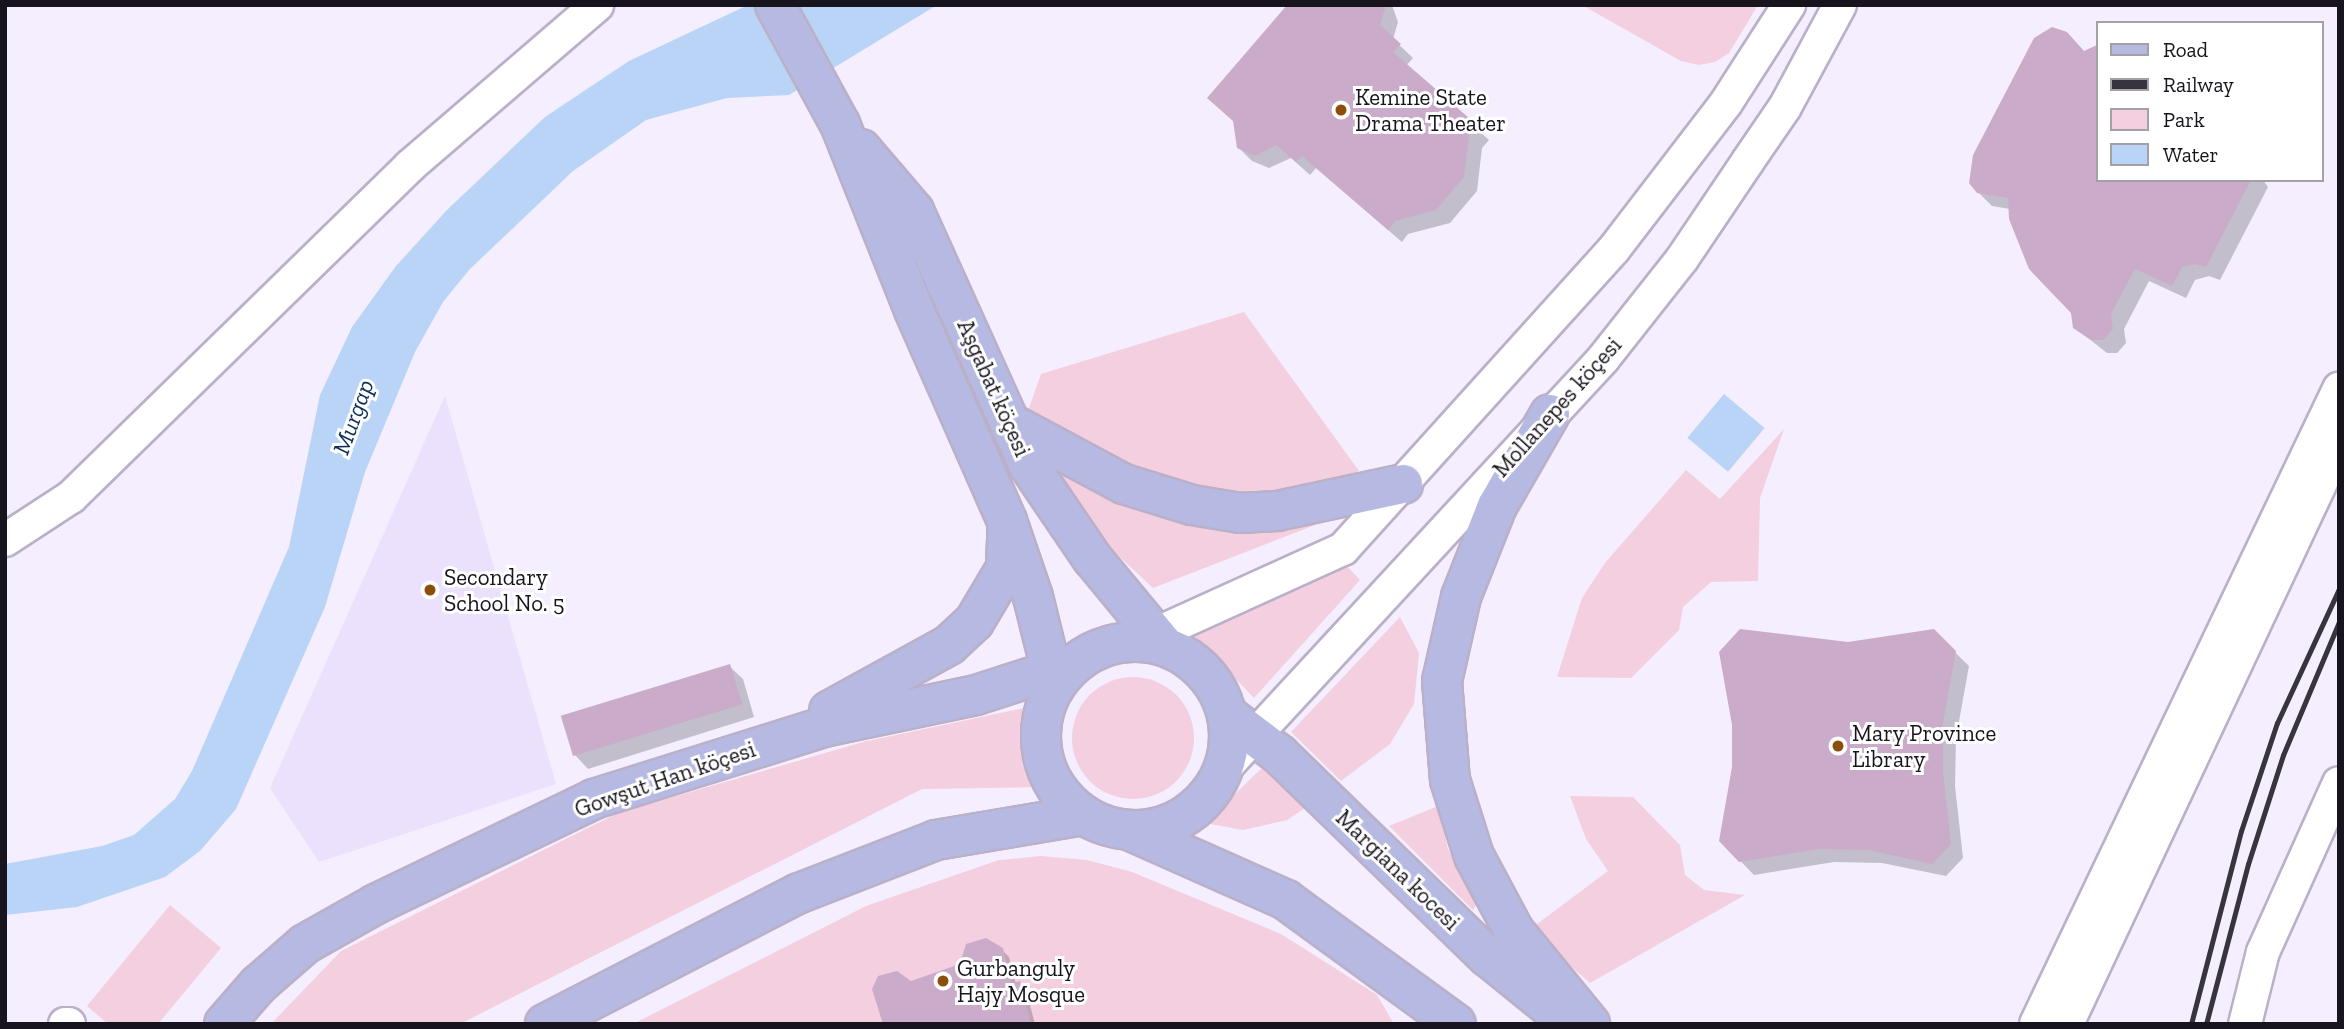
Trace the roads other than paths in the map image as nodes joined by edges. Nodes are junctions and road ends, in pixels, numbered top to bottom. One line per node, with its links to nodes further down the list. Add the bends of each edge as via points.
1 (597, 5): 12 (street, via 410,166 71,497)
2 (775, 5): 5 (main road, Aşgabat köçesi)
3 (1789, 5): 10 (street, via 1726,103 1614,249)
4 (1840, 5): 7 (street, Mollanepes köçesi, via 1785,107 1682,258 1602,359)
5 (831, 108): 8 (main road, Aşgabat köçesi, via 914,211); 11 (main road, Aşgabat köçesi)
6 (2339, 389): 19 (street)
7 (1550, 414): 15 (street, Mollanepes köçesi); 26 (main road, via 1497,506 1461,597 1443,681 1450,780 1474,856 1514,931)
8 (1010, 423): 10 (main road, via 1124,484 1192,505 1240,513 1277,511); 13 (main road, Aşgabat köçesi, via 1028,464)
9 (2339, 444): 19 (street)
10 (1404, 484): 13 (street, via 1343,549)
11 (1007, 521): 14 (main road, Aşgabat köçesi); 16 (main road, via 1006,568 974,622 950,645 870,692)
12 (5, 540)
13 (1153, 640): 14 (main road, via 1114,644); 15 (main road, via 1205,671)
14 (1061, 673): 16 (main road, Gowşut Han köçesi); 18 (main road, via 1044,712 1043,751 1062,795)
15 (1241, 726): 20 (main road, via 1229,742 1223,770 1208,796 1186,816 1158,828); 25 (main road, Margiana kocesi, via 1280,755 1487,956)
16 (762, 744): 22 (main road, Gowşut Han köçesi, via 594,800 376,904 305,944 258,985)
17 (2339, 783): 29 (street, via 2263,952)
18 (1084, 815): 20 (main road); 23 (main road, via 936,840 797,894)
19 (2147, 822): 27 (street); 28 (street)
20 (1129, 830): 21 (main road, via 1286,900)
21 (1423, 1011): 24 (main road)
22 (224, 1024)
23 (545, 1024)
24 (1456, 1024)
25 (1571, 1024)
26 (1590, 1024)
27 (2036, 1024)
28 (2067, 1024)
29 (2245, 1024)

